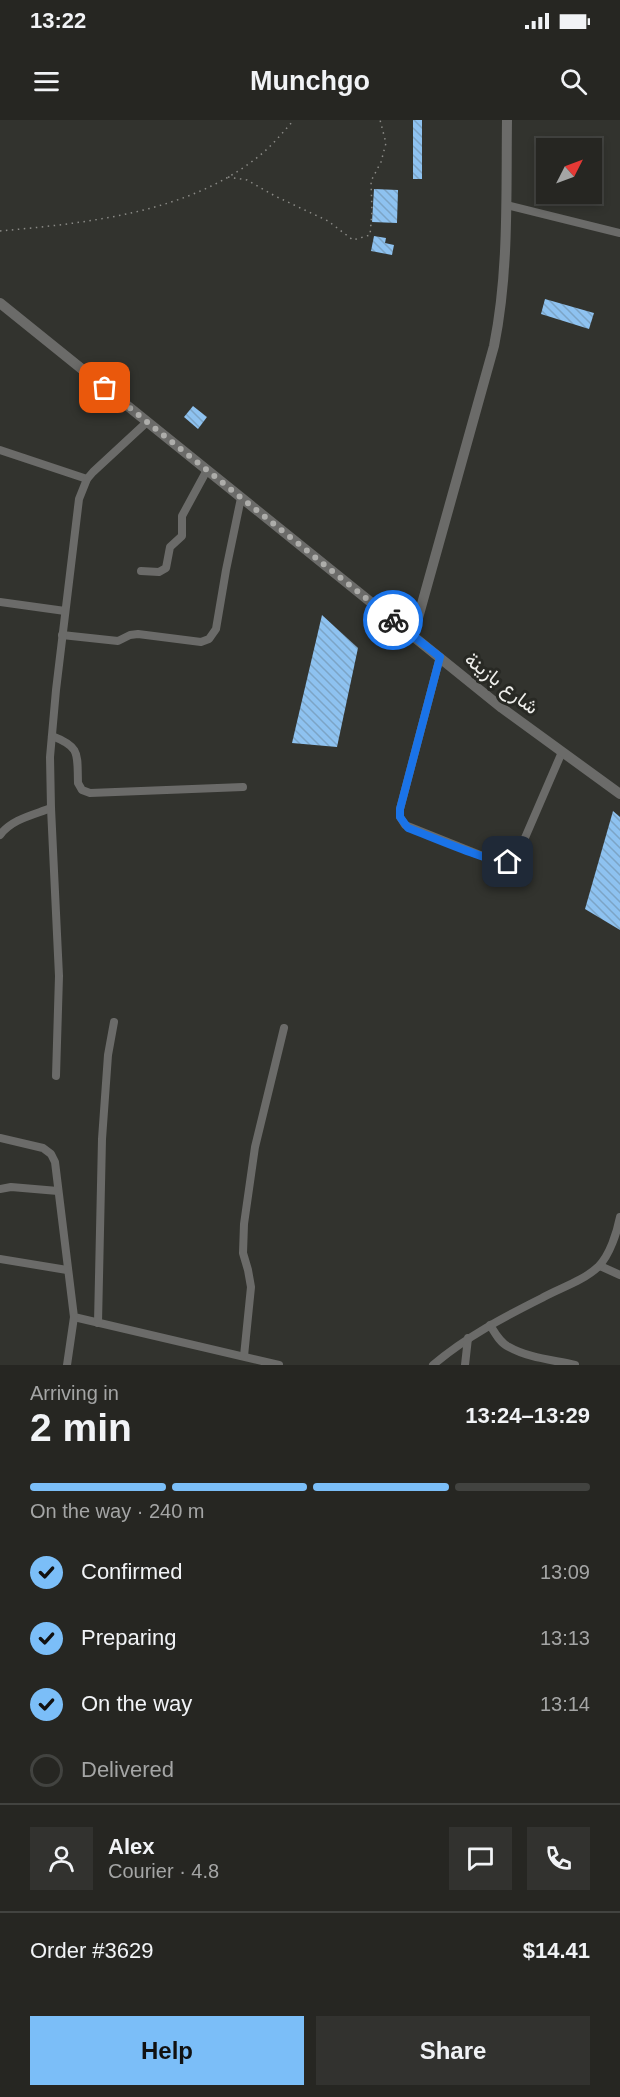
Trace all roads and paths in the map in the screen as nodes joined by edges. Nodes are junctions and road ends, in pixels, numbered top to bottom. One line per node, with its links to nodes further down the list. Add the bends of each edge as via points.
1 (294, 120): 4 (path, via 259,156)
2 (380, 120): 4 (path, via 387,144 371,182 370,235 353,240 328,221 247,180)
3 (507, 120): 5 (street)
4 (226, 177): 6 (path, via 190,195 116,218)
5 (506, 205): 7 (street); 18 (street, via 502,303 494,346)
6 (0, 231)
7 (620, 233)
8 (0, 303): 9 (street, شارع بازينة)
9 (147, 422): 11 (street, شارع بازينة); 12 (street)
10 (0, 450): 12 (street)
11 (207, 470): 13 (street, شارع بازينة); 14 (street, via 182,516 182,536 170,547 166,568 159,572)
12 (87, 479): 16 (street, via 79,499)
13 (241, 498): 17 (street, via 216,628 208,639 201,642 133,634 118,641); 18 (street, شارع بازينة)
14 (141, 571)
15 (0, 602): 16 (street)
16 (65, 611): 17 (street)
17 (63, 635): 20 (street)
18 (413, 636): 19 (street, شارع بازينة)
19 (440, 657): 21 (street, شارع بازينة); 21 (street, via 400,809 405,825 485,857 508,862 518,854)
20 (52, 736): 22 (street, via 68,742 75,751 78,783 85,792); 24 (street)
21 (562, 752): 23 (street, شارع بازينة)
22 (243, 787)
23 (620, 794)
24 (51, 808): 25 (street, via 15,822); 28 (street, via 59,976)
25 (0, 835)
26 (114, 1022): 38 (street, via 102,1139)
27 (284, 1028): 41 (street, via 255,1147 244,1224 243,1253 251,1287)
28 (56, 1076)
29 (0, 1138): 31 (street, via 43,1148 51,1154)
30 (0, 1190): 31 (street, via 11,1187)
31 (58, 1191): 35 (street)
32 (620, 1217): 34 (street)
33 (0, 1259): 35 (street)
34 (600, 1266): 36 (street); 39 (street)
35 (67, 1270): 37 (street)
36 (620, 1275)
37 (74, 1317): 38 (street); 42 (street)
38 (98, 1323): 41 (street)
39 (489, 1326): 40 (street); 46 (street, via 508,1347)
40 (468, 1338): 44 (street); 45 (street)
41 (244, 1356): 43 (street)
42 (67, 1365)
43 (279, 1365)
44 (433, 1365)
45 (465, 1365)
46 (576, 1365)

